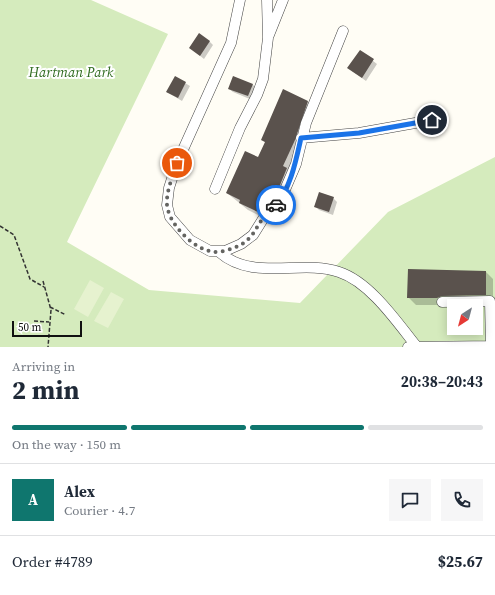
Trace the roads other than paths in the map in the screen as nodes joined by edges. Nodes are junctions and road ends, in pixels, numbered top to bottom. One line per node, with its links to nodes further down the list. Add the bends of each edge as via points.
1 (240, 0): 9 (lane, via 231,43 177,163 167,204 170,217 190,240 210,251)
2 (267, 0): 5 (lane)
3 (283, 0): 5 (lane)
4 (343, 31): 7 (lane)
5 (268, 38): 8 (lane, via 263,78)
6 (432, 120): 7 (lane, via 359,133)
7 (301, 138): 9 (lane, via 296,164 281,199 253,235 241,244)
8 (215, 189)
9 (220, 252): 13 (lane, via 228,260 244,266 270,269 322,267 340,272 360,283)
10 (442, 302): 11 (lane, via 490,301)
11 (493, 346): 13 (lane)
12 (408, 347): 13 (lane)
13 (417, 347)

